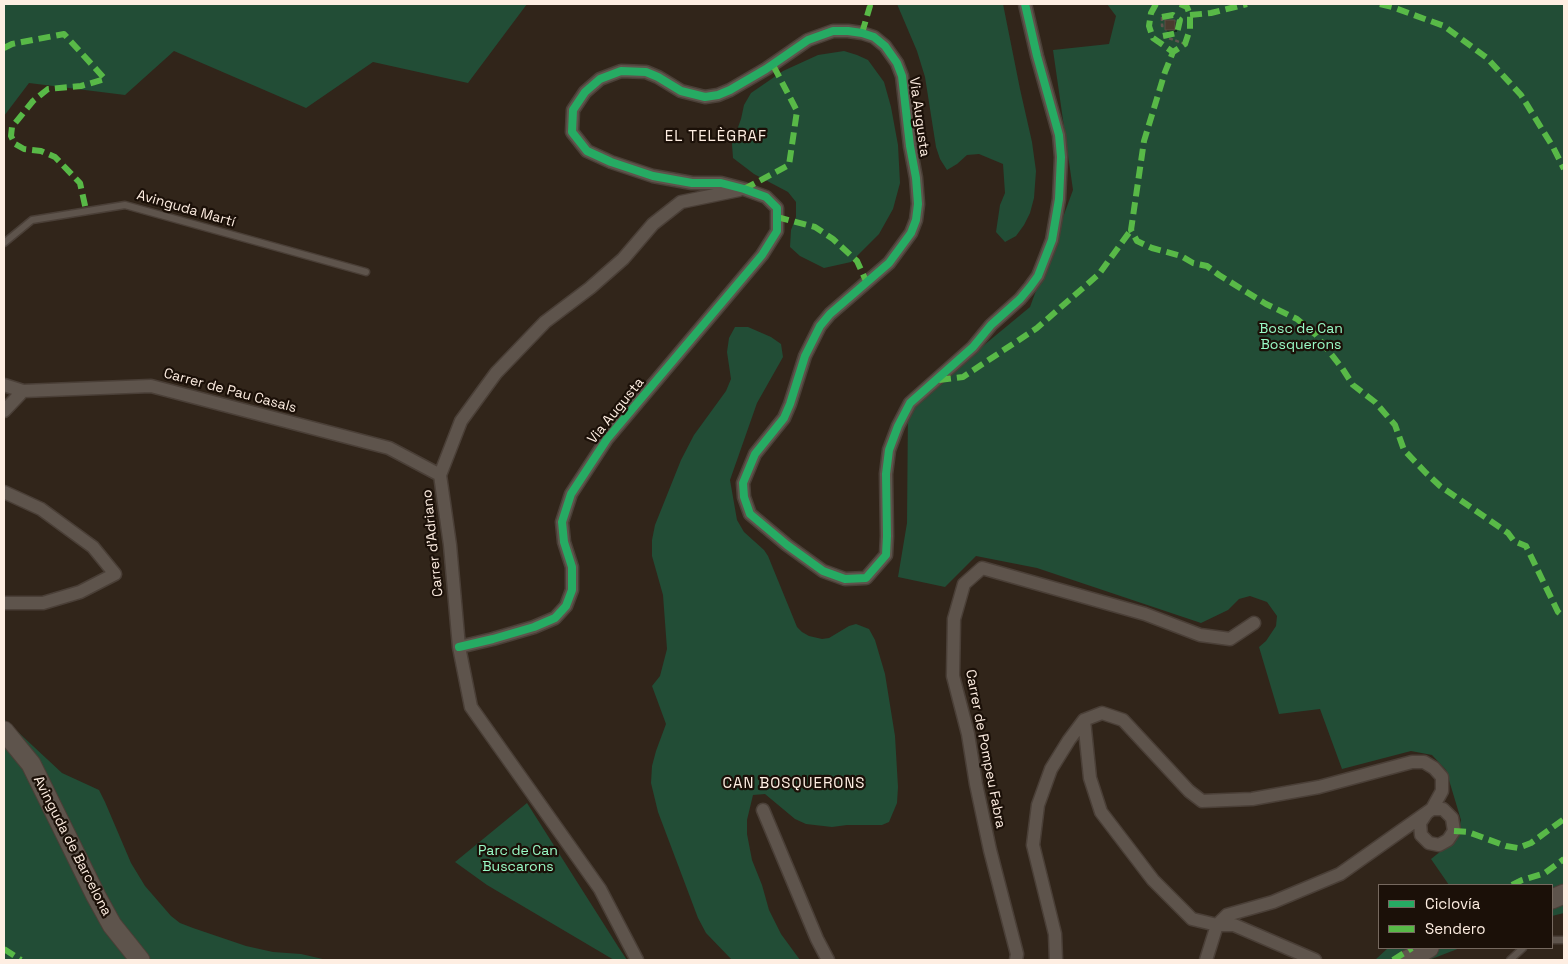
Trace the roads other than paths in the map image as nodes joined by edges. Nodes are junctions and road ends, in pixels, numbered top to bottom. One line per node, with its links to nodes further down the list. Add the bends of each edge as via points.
1 (1025, 4): 2 (street, Via Augusta, via 1059,135 1059,199 1052,240 1038,276 1020,299 991,325 973,347 910,403 889,450 886,555 866,578 845,579 823,571 787,545 750,514 743,483 755,454 784,418 805,356 820,326 889,263 911,233 916,220 916,178 902,76 885,46 862,33 833,31 808,40 730,90 705,97 681,91 646,72 621,71 600,79 585,92 573,110 572,132 587,151 603,159 677,181)
2 (744, 189): 8 (street, Carrer d'Adriano, via 681,202 653,224 624,259 545,322 496,373 461,421); 12 (street, Via Augusta, via 766,198 777,208 777,232 762,255 608,439 571,494 562,522 572,567 572,590 566,606 555,618 534,627)
3 (4, 243): 4 (lane, Avinguda Martí, via 32,220 125,205)
4 (366, 272)
5 (4, 385): 6 (street, Carrer de Pau Casals)
6 (23, 391): 7 (street); 8 (street, Carrer de Pau Casals, via 151,386 389,448)
7 (4, 411)
8 (440, 475): 12 (street, Carrer d'Adriano)
9 (4, 492): 10 (street, via 41,509 93,547 115,574 80,592 44,603)
10 (4, 603)
11 (1254, 624): 22 (street, Carrer de Pompeu Fabra, via 1230,639 1200,635 1145,614 982,568 964,584 954,619 953,676)
12 (459, 647): 20 (street, Carrer d'Adriano, via 471,707 600,889)
13 (1084, 720): 16 (street, via 1090,778 1101,812 1153,880 1192,919); 16 (street, via 1102,713 1122,720 1202,801 1252,799 1319,787 1412,762 1424,762 1442,778 1442,790 1429,811 1340,874 1273,902 1227,915); 23 (street, via 1052,769 1038,805 1033,846 1055,934)
14 (4, 732): 19 (street, Avinguda de Barcelona, via 31,764 112,925)
15 (763, 810): 21 (street)
16 (1217, 925): 24 (street); 25 (street, via 1234,925)
17 (1427, 949): 26 (street)
18 (1521, 949): 27 (lane)
19 (140, 960)
20 (637, 960)
21 (828, 960)
22 (1016, 960)
23 (1056, 960)
24 (1206, 960)
25 (1315, 960)
26 (1407, 960)
27 (1510, 960)

